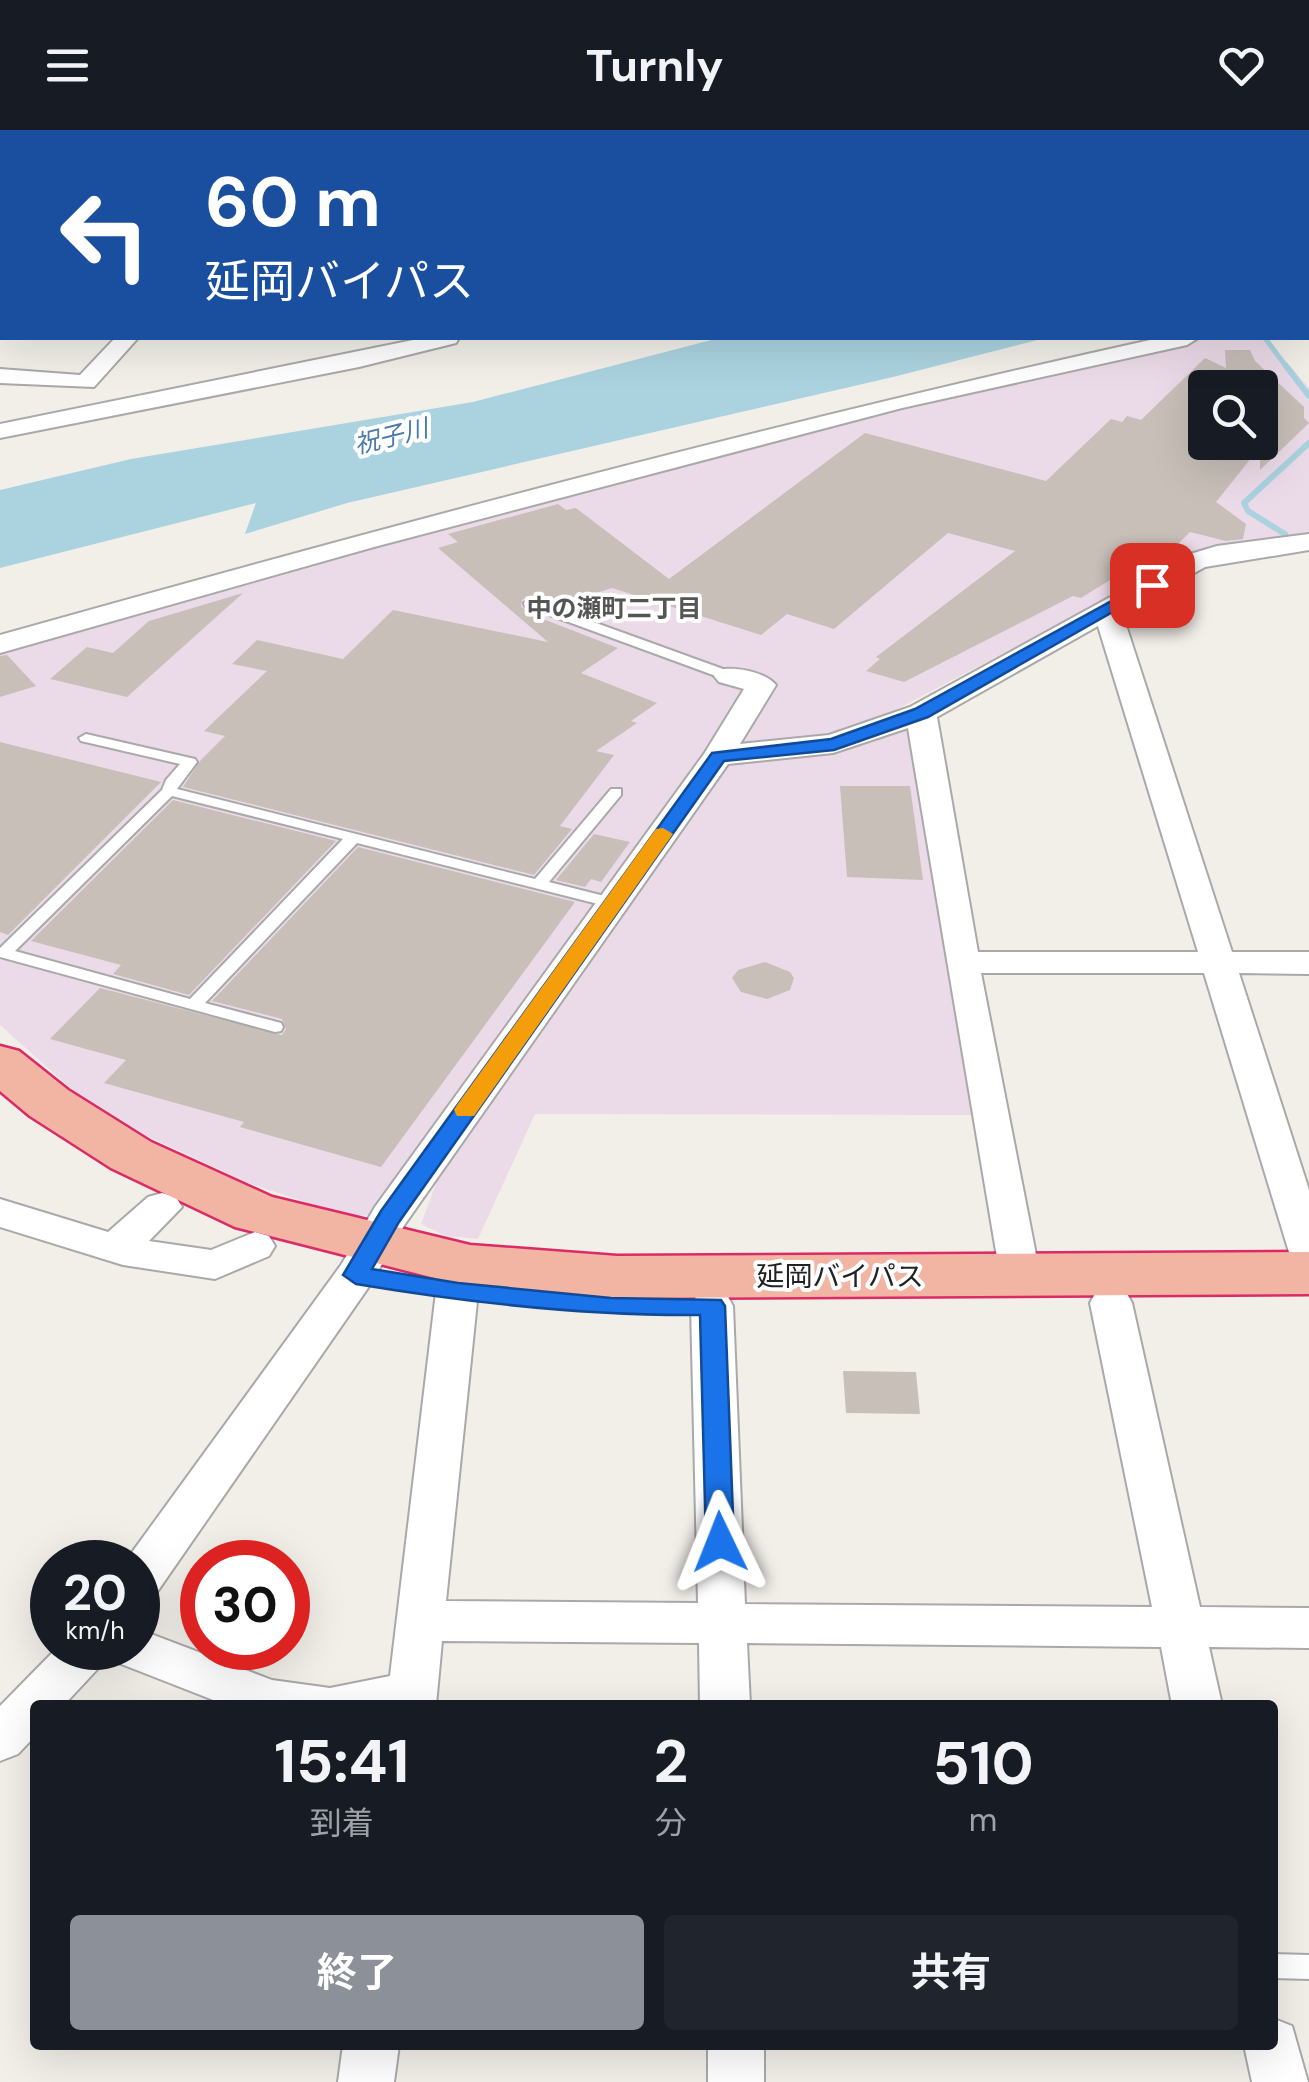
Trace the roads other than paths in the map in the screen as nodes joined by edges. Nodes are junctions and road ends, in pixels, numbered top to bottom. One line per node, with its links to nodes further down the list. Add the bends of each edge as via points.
1 (125, 340): 4 (street, via 86,382)
2 (440, 340): 5 (street)
3 (1178, 340): 9 (street, via 899,402)
4 (0, 376)
5 (0, 431)
6 (1309, 542): 8 (street, via 1196,561)
7 (530, 602): 10 (lane)
8 (1102, 613): 11 (street); 20 (street, via 1112,625)
9 (0, 644)
10 (729, 676): 13 (street, via 761,685)
11 (921, 713): 13 (street, via 834,744); 19 (street)
12 (86, 738): 14 (lane, via 190,762)
13 (718, 756): 18 (street)
14 (170, 791): 16 (lane); 22 (lane, via 4,953)
15 (616, 792): 17 (lane)
16 (354, 836): 17 (lane); 22 (lane)
17 (540, 883): 18 (lane)
18 (614, 903): 31 (street)
19 (962, 962): 20 (street); 33 (street)
20 (1218, 963): 21 (street); 30 (street)
21 (1309, 963)
22 (194, 1004): 23 (lane)
23 (276, 1027)
24 (0, 1063): 31 (highway, 延岡バイパス, via 131,1154)
25 (0, 1108): 26 (highway, 延岡バイパス, via 87,1169)
26 (162, 1207): 28 (highway, 延岡バイパス); 29 (street)
27 (0, 1213): 29 (street)
28 (255, 1246): 29 (street, via 215,1265); 31 (highway, 延岡バイパス)
29 (116, 1248)
30 (1309, 1252)
31 (364, 1259): 33 (highway, 延岡バイパス, via 617,1277); 34 (highway, 延岡バイパス); 38 (street)
32 (1309, 1274): 33 (highway, 延岡バイパス)
33 (1020, 1275)
34 (458, 1292): 37 (highway, 延岡バイパス, via 611,1307); 39 (street)
35 (1111, 1303): 36 (highway, 延岡バイパス); 37 (highway, 延岡バイパス); 41 (street)
36 (1309, 1305)
37 (712, 1306): 40 (street)
38 (160, 1550)
39 (420, 1621): 40 (street); 47 (street)
40 (723, 1622): 41 (street); 48 (street)
41 (1180, 1628): 42 (street); 49 (street)
42 (1309, 1628)
43 (160, 1659): 46 (street)
44 (66, 1670): 45 (street)
45 (37, 1700)
46 (266, 1700)
47 (411, 1700)
48 (726, 1700)
49 (1196, 1700)
50 (30, 1708): 51 (street)
51 (0, 1739)
52 (1278, 1966): 53 (lane)
53 (1309, 1967)
54 (370, 2050): 57 (street)
55 (736, 2050): 58 (street)
56 (1273, 2050): 59 (street)
57 (366, 2082)
58 (736, 2082)
59 (1280, 2082)

